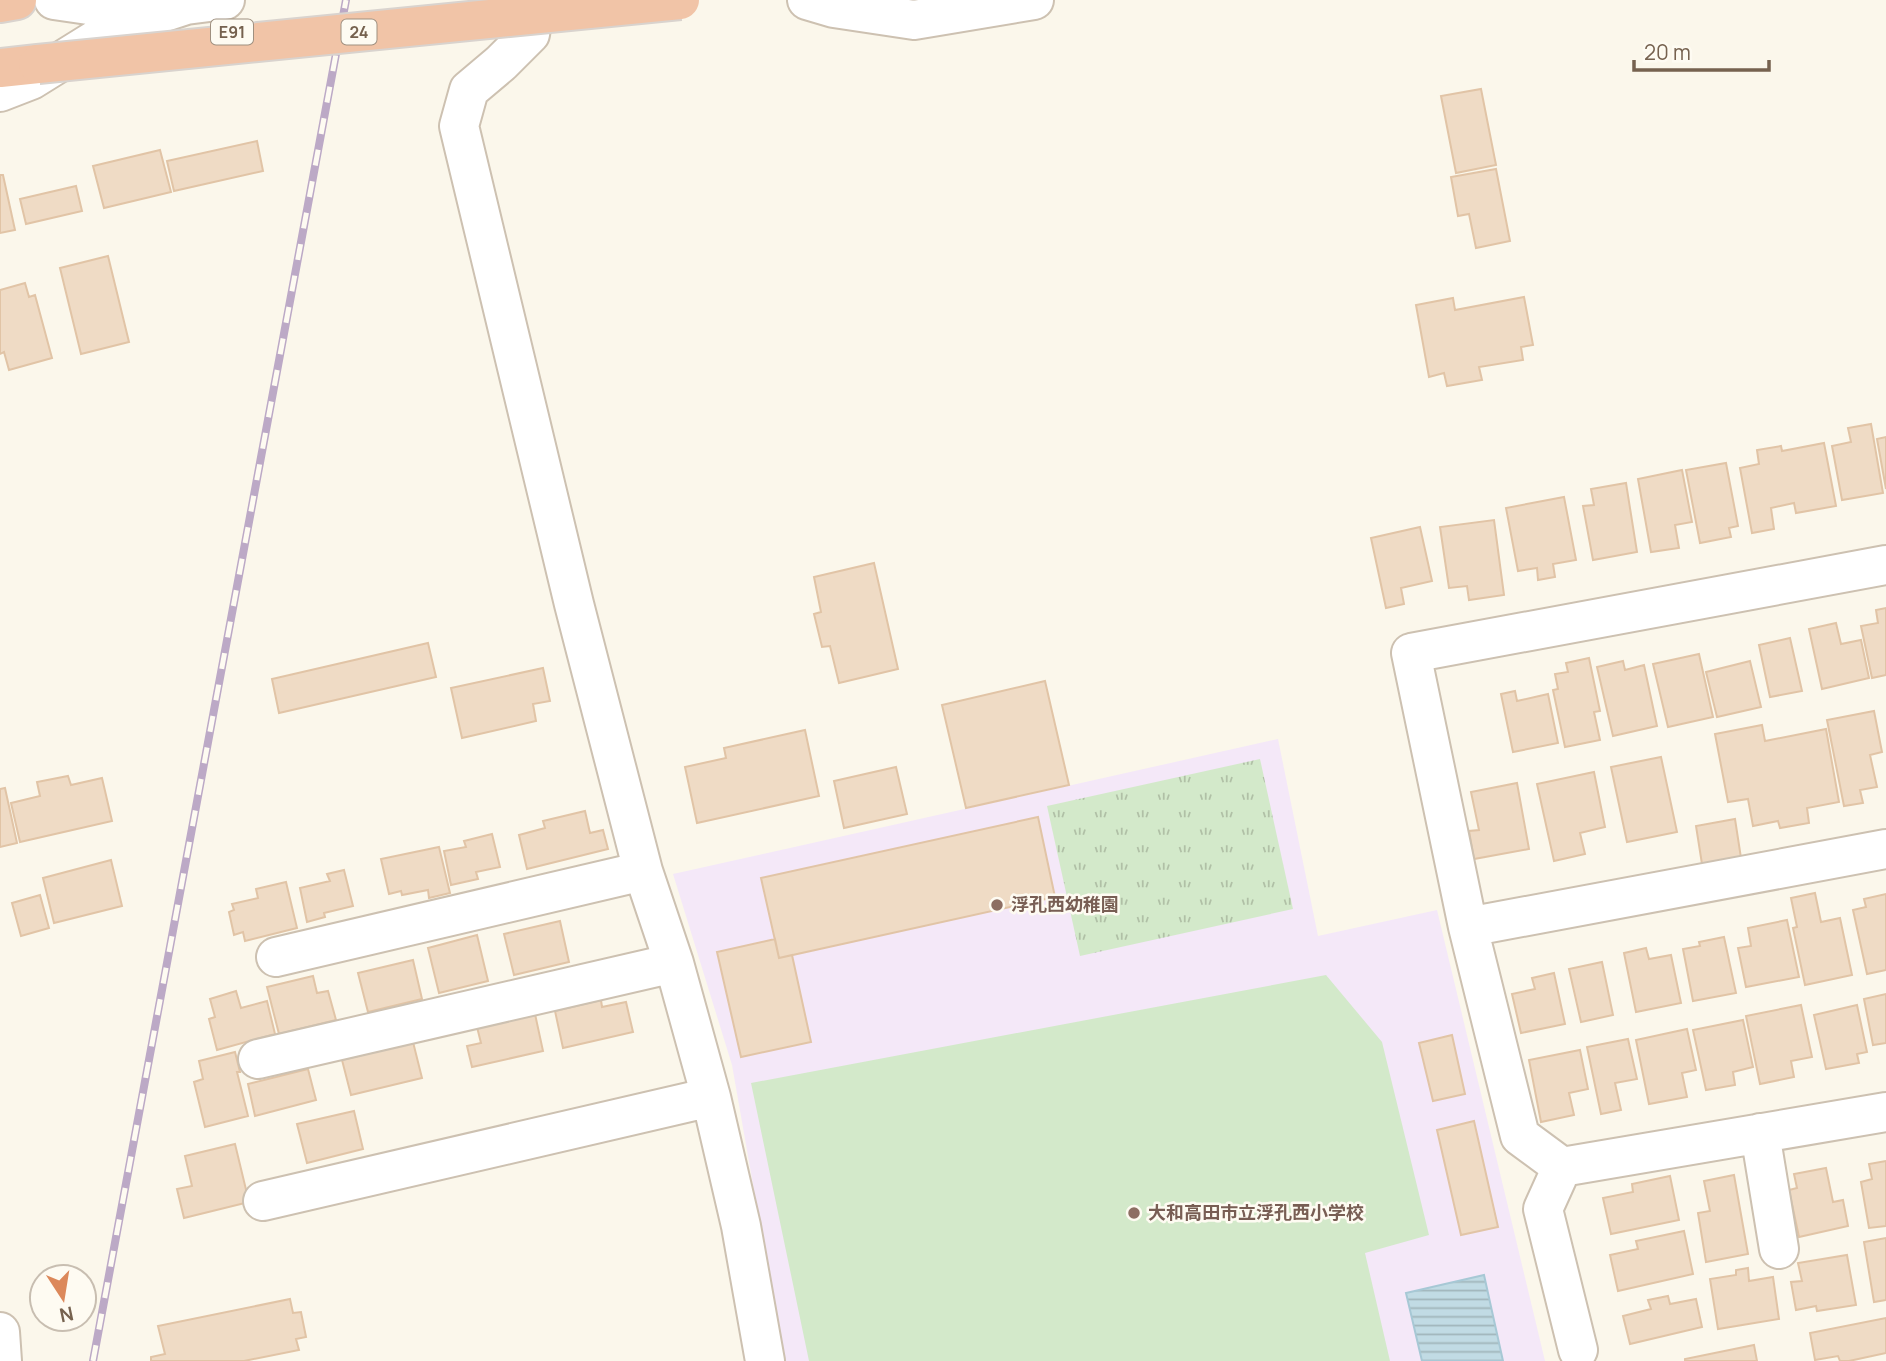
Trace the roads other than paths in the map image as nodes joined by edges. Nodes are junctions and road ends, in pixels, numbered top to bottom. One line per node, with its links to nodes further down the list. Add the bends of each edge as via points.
1 (17, 0): 9 (highway)
2 (54, 0): 10 (street, via 109,8)
3 (225, 0): 10 (street)
4 (426, 0): 11 (highway, E91, bridge)
5 (536, 0): 16 (street, via 530,34 469,90 459,126)
6 (680, 0): 11 (highway, 24, bridge)
7 (807, 0): 8 (street, via 914,20)
8 (1034, 0)
9 (0, 2)
10 (186, 5): 13 (street, via 113,29 31,80)
11 (38, 64): 12 (highway, E91)
12 (0, 68)
13 (0, 92)
14 (1886, 565): 17 (street, via 1411,653)
15 (1886, 849): 17 (street)
16 (643, 871): 18 (street); 19 (street)
17 (1468, 927): 24 (street, via 1520,1136)
18 (276, 957)
19 (674, 963): 20 (street); 21 (street)
20 (258, 1059)
21 (711, 1097): 25 (street); 30 (street, via 741,1226)
22 (1886, 1112): 23 (street)
23 (1760, 1133): 24 (street); 26 (street)
24 (1562, 1167): 28 (street, via 1543,1209)
25 (262, 1201)
26 (1779, 1249)
27 (0, 1332): 29 (street)
28 (1578, 1350)
29 (2, 1361)
30 (765, 1361)

